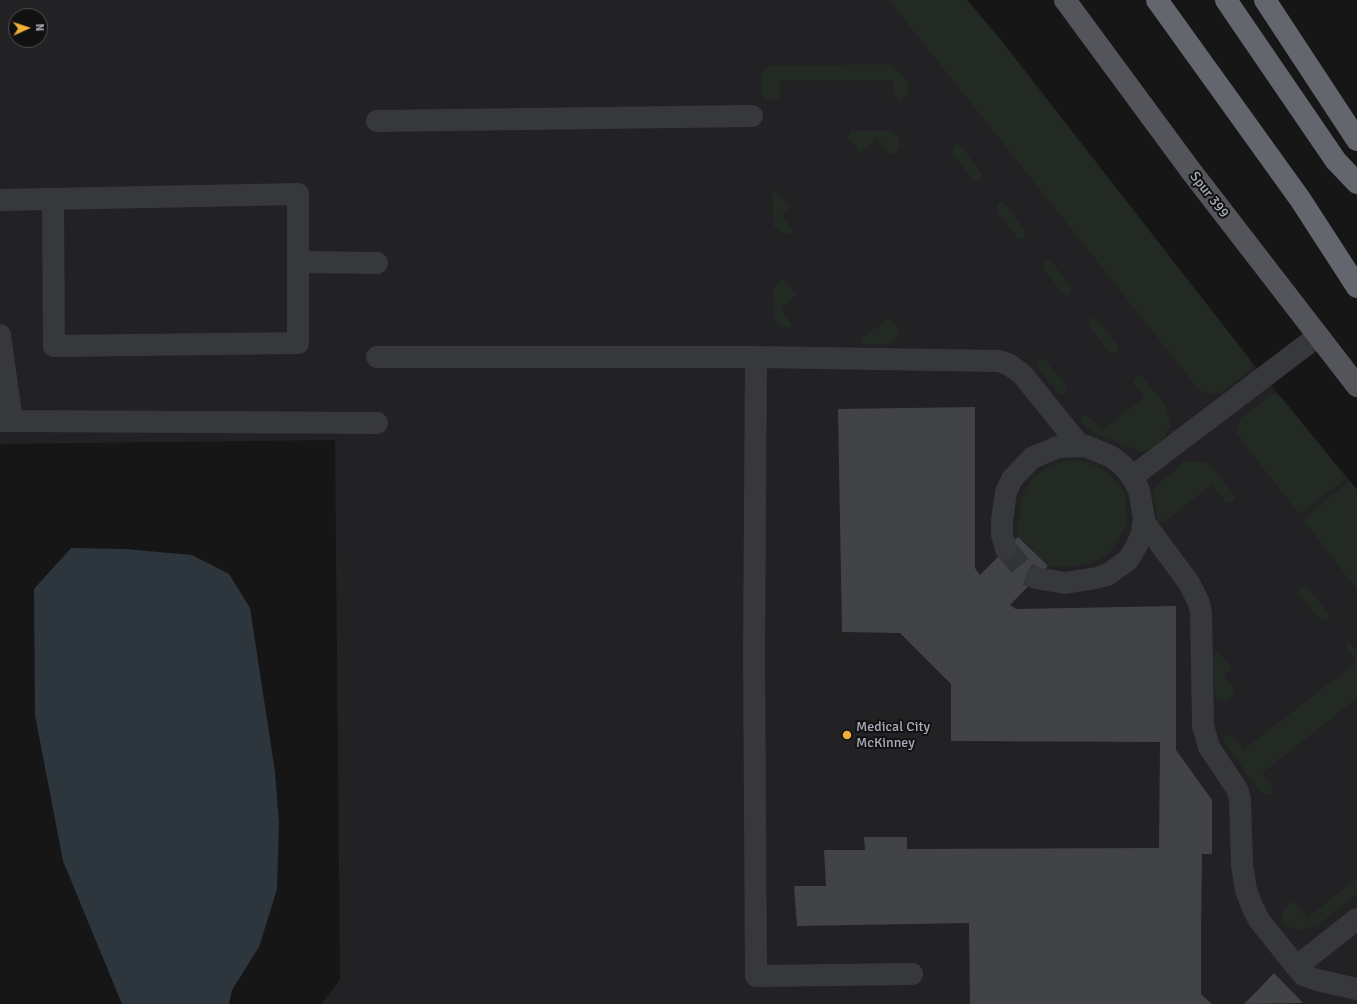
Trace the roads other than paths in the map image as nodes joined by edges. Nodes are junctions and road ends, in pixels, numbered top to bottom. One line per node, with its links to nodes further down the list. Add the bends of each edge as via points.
1 (1066, 0): 15 (main road, Spur 399, via 1191,171)
2 (1157, 0): 13 (highway, via 1300,199)
3 (1226, 0): 8 (highway, via 1336,161)
4 (1264, 0): 7 (highway)
5 (752, 116): 6 (lane)
6 (377, 121)
7 (1357, 140)
8 (1357, 183)
9 (0, 200): 10 (lane)
10 (52, 200): 11 (lane, via 298,194); 11 (lane, via 54,346 298,343)
11 (298, 262): 12 (lane)
12 (377, 263)
13 (1357, 287)
14 (0, 335): 19 (lane)
15 (1318, 336): 18 (main road, Spur 399); 22 (lane)
16 (377, 357): 17 (lane)
17 (756, 357): 21 (lane, via 999,361 1022,374); 28 (lane, via 756,976)
18 (1357, 386)
19 (6, 421): 20 (lane)
20 (377, 424)
21 (1080, 446): 22 (lane, via 1100,450 1112,457); 24 (lane, via 1058,447 1044,451 1032,458 1012,479 1003,506 1002,535)
22 (1132, 477): 23 (lane, via 1143,504)
23 (1144, 522): 25 (lane, via 1142,533 1128,560 1107,575 1065,583); 27 (lane, via 1196,593 1201,613 1203,726 1209,747 1237,789 1240,799 1242,865 1246,890 1258,920)
24 (1006, 549)
25 (1036, 578)
26 (1357, 919): 27 (lane)
27 (1296, 967): 29 (lane, via 1303,975)
28 (912, 974)
29 (1357, 989)

